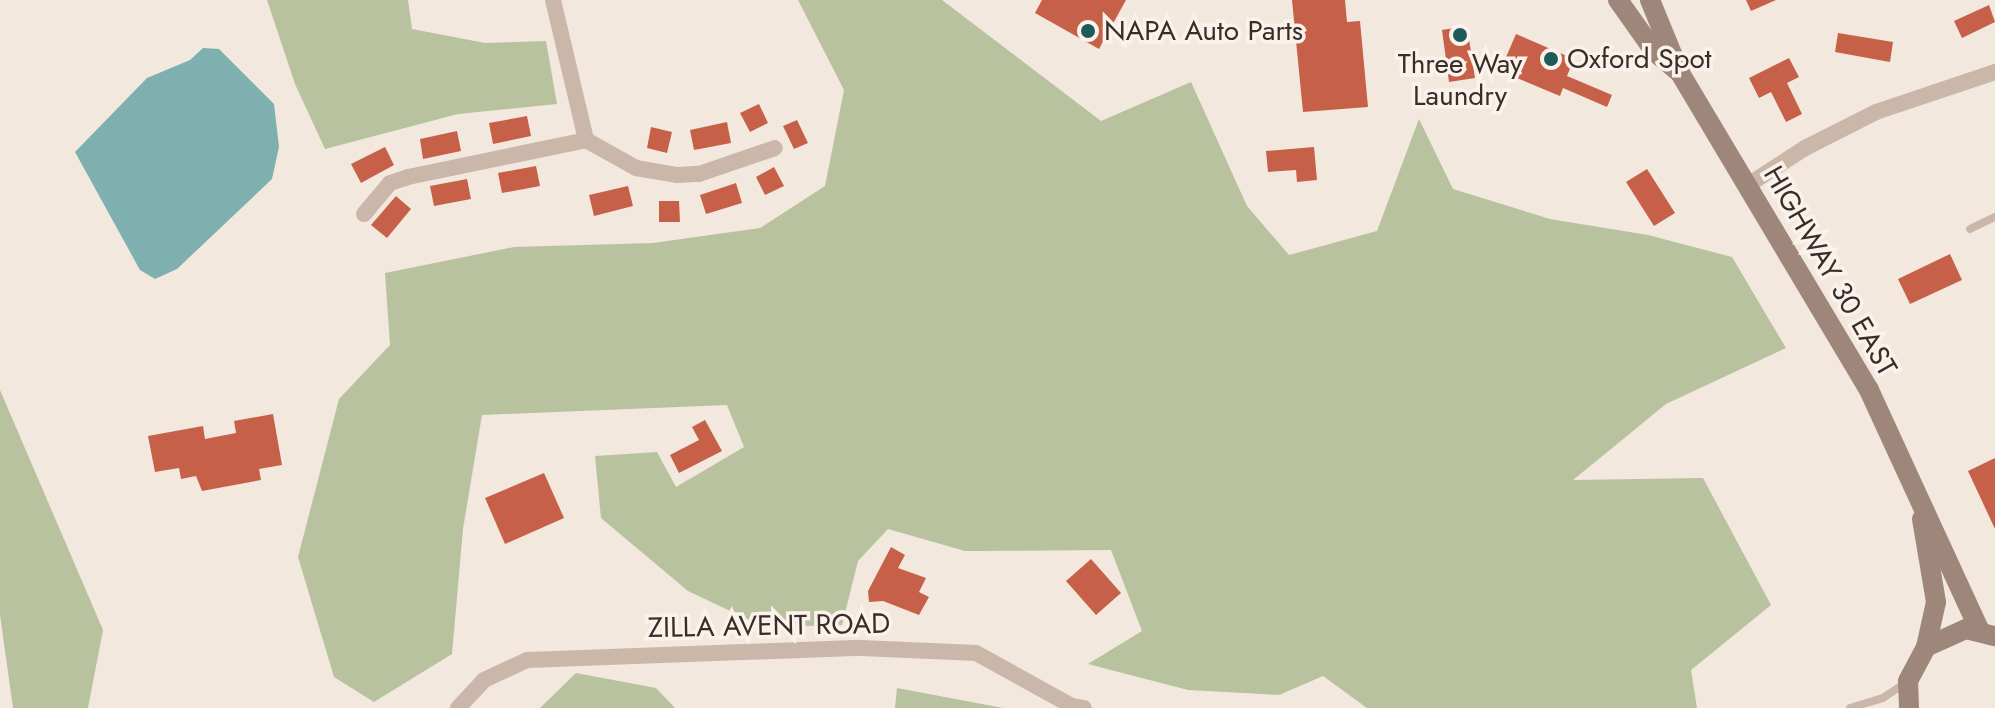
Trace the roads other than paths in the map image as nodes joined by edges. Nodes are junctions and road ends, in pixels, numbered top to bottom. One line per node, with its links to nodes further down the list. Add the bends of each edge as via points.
1 (553, 0): 8 (street)
2 (1618, 0): 7 (main road, HIGHWAY 30 EAST, via 1665,64)
3 (1650, 0): 5 (main road, HIGHWAY 30 EAST)
4 (1657, 0): 5 (main road)
5 (1658, 22): 7 (main road, HIGHWAY 30 EAST)
6 (1995, 72): 10 (street, via 1876,112)
7 (1680, 73): 10 (main road, HIGHWAY 30 EAST)
8 (586, 140): 9 (street, via 636,168 677,175 699,174); 11 (street, via 408,177 390,183)
9 (775, 148)
10 (1748, 185): 14 (main road, HIGHWAY 30 EAST, via 1869,390)
11 (364, 214)
12 (1995, 217): 13 (lane)
13 (1970, 229)
14 (1919, 503): 15 (main road, HIGHWAY 30 EAST); 16 (main road, HIGHWAY 30 EAST, via 1936,602)
15 (1988, 633): 16 (main road, via 1951,632)
16 (1926, 647): 17 (main road, HIGHWAY 30 EAST)
17 (1908, 681): 20 (lane, via 1883,698); 21 (main road)
18 (458, 708): 19 (street, ZILLA AVENT ROAD, via 484,680 527,660 861,648 976,653)
19 (1084, 708)
20 (1850, 708)
21 (1909, 708)

